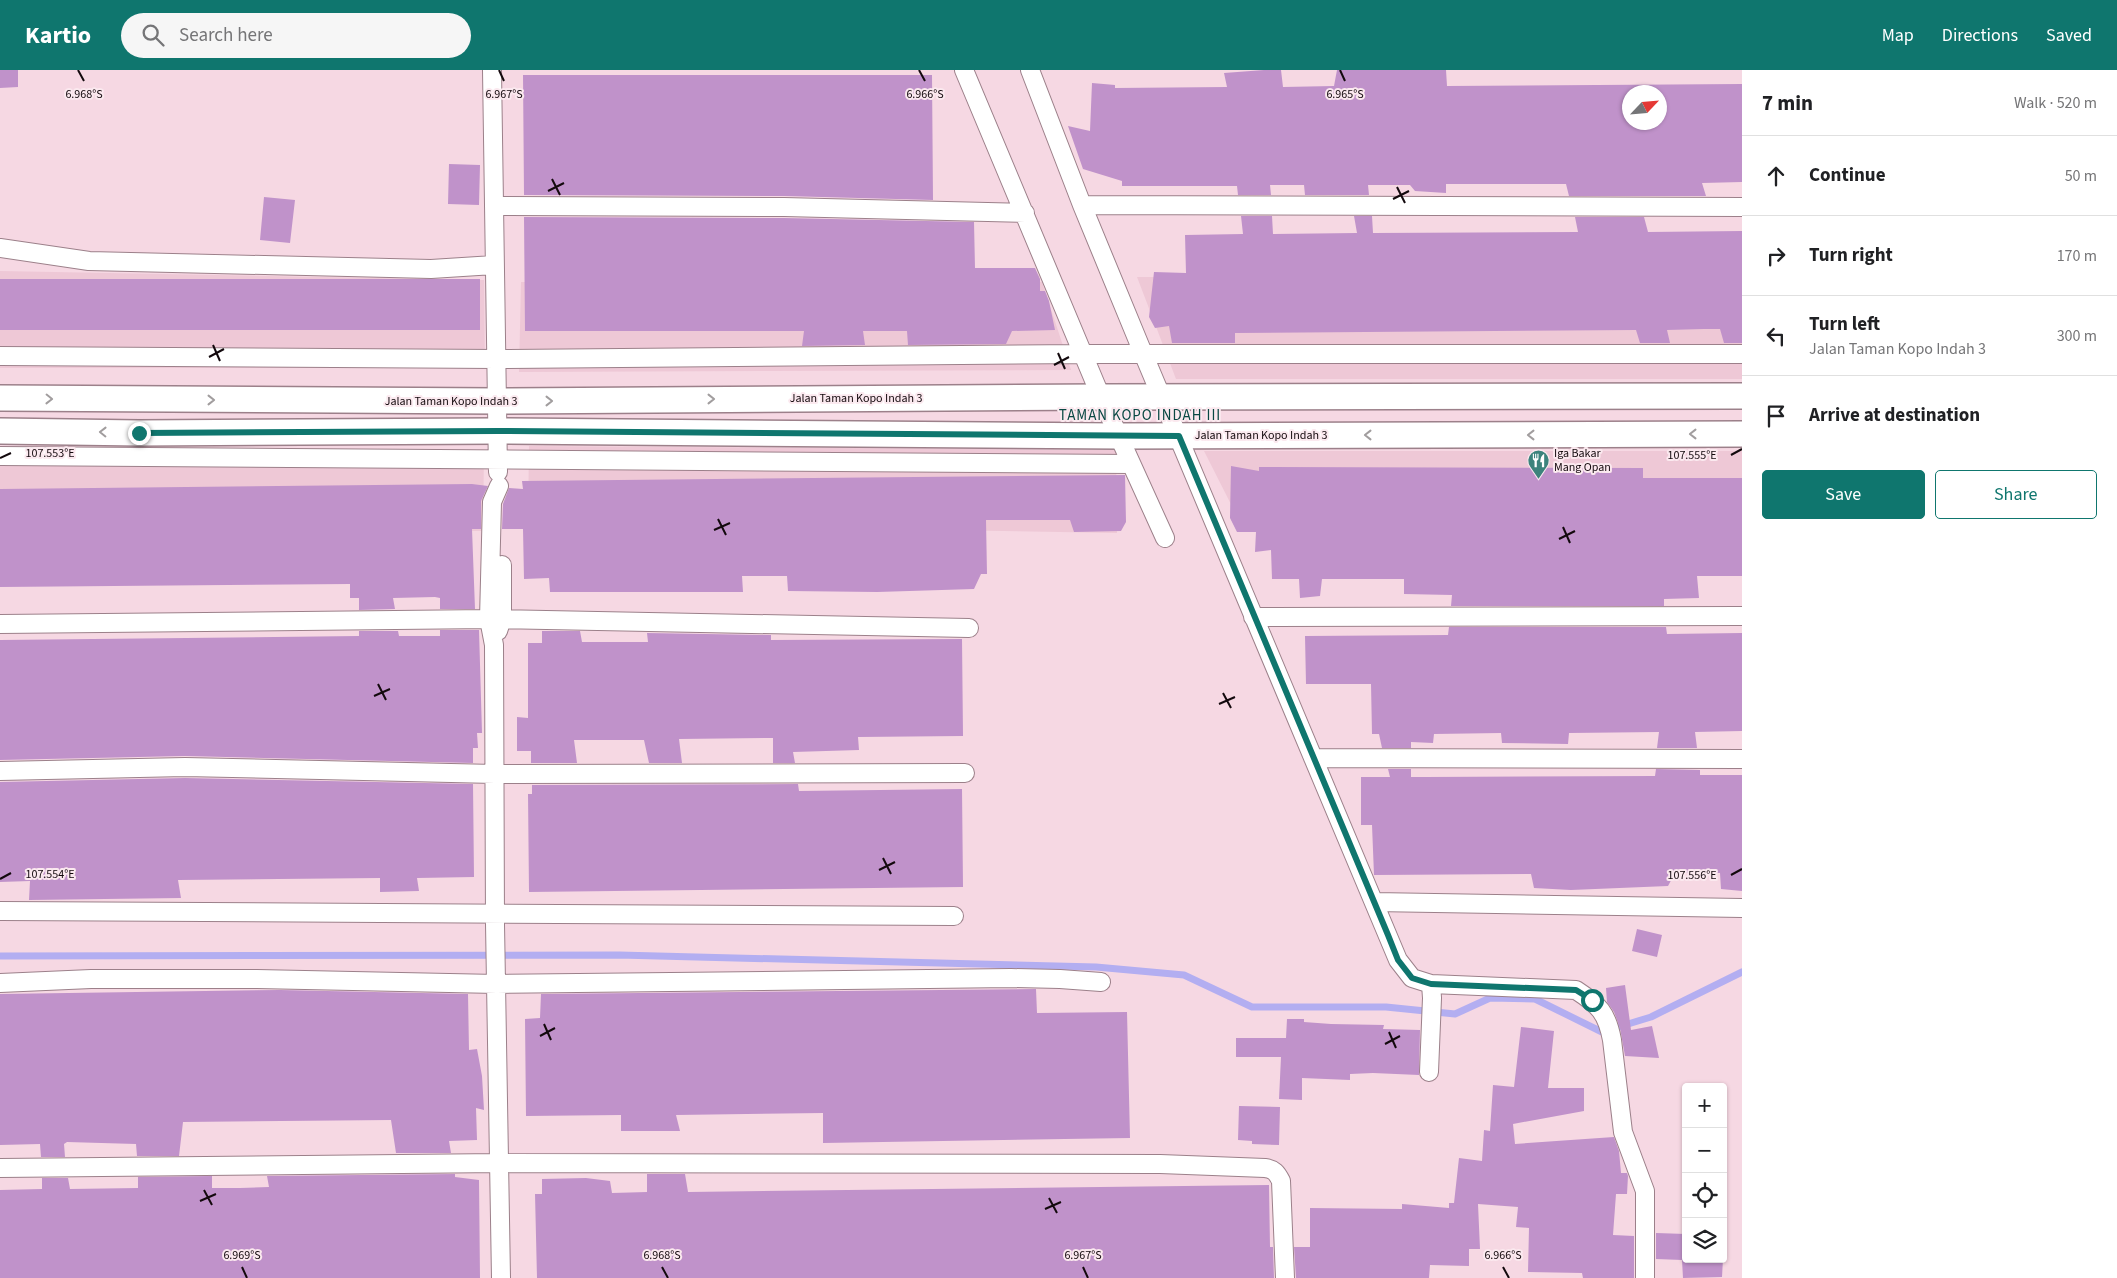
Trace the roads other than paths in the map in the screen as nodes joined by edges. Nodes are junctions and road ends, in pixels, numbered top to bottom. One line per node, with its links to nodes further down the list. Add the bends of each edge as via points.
1 (492, 70): 5 (street)
2 (964, 70): 7 (street)
3 (1030, 70): 4 (street)
4 (1082, 205): 6 (street); 11 (street)
5 (494, 206): 7 (street, via 784,207); 9 (street)
6 (1742, 207)
7 (1025, 213): 10 (street)
8 (0, 248): 9 (street, via 90,262 431,269)
9 (494, 264): 14 (street)
10 (1083, 354): 11 (street); 14 (street); 16 (street)
11 (1143, 354): 12 (street); 18 (street)
12 (1742, 354)
13 (0, 356): 14 (street)
14 (497, 359): 19 (street)
15 (1742, 396): 18 (main road, Jalan Taman Kopo Indah 3)
16 (1101, 397): 18 (main road, Jalan Taman Kopo Indah 3); 19 (main road, Jalan Taman Kopo Indah 3, one-way to 16); 23 (street)
17 (0, 398): 19 (main road, Jalan Taman Kopo Indah 3, one-way to 19)
18 (1162, 398): 24 (street)
19 (497, 401): 21 (street)
20 (0, 431): 25 (main road, Jalan Taman Kopo Indah 3, one-way to 20)
21 (497, 431): 23 (main road, Jalan Taman Kopo Indah 3); 25 (main road, Jalan Taman Kopo Indah 3); 27 (street)
22 (1742, 434): 24 (main road, Jalan Taman Kopo Indah 3, one-way to 24)
23 (1119, 436): 24 (main road, Jalan Taman Kopo Indah 3); 28 (street)
24 (1179, 436): 30 (street)
25 (138, 445): 26 (street); 27 (street)
26 (0, 456)
27 (498, 461): 28 (street); 32 (street, via 498,486 492,502)
28 (1131, 464): 29 (street)
29 (1164, 538)
30 (1253, 616): 31 (street); 35 (street)
31 (1742, 616)
32 (496, 619): 33 (street); 34 (street); 39 (street)
33 (0, 624)
34 (969, 628)
35 (1313, 758): 36 (street); 40 (street)
36 (1742, 760)
37 (0, 770): 39 (street, via 184,767)
38 (965, 773): 39 (street)
39 (495, 774): 44 (street)
40 (1374, 902): 41 (street); 48 (street, via 1398,960 1412,978)
41 (1742, 908)
42 (0, 911): 44 (street)
43 (954, 916): 44 (street)
44 (495, 919): 45 (street)
45 (497, 978): 46 (street, via 1038,978); 47 (street, via 92,979); 50 (street)
46 (1101, 982)
47 (0, 983)
48 (1432, 991): 49 (street); 54 (street, via 1576,990 1602,1010 1611,1033 1623,1132 1645,1191)
49 (1429, 1072)
50 (500, 1163): 51 (street); 52 (street); 53 (street, via 1140,1164 1265,1168 1277,1173 1280,1181)
51 (0, 1168)
52 (501, 1278)
53 (1285, 1278)
54 (1645, 1278)

